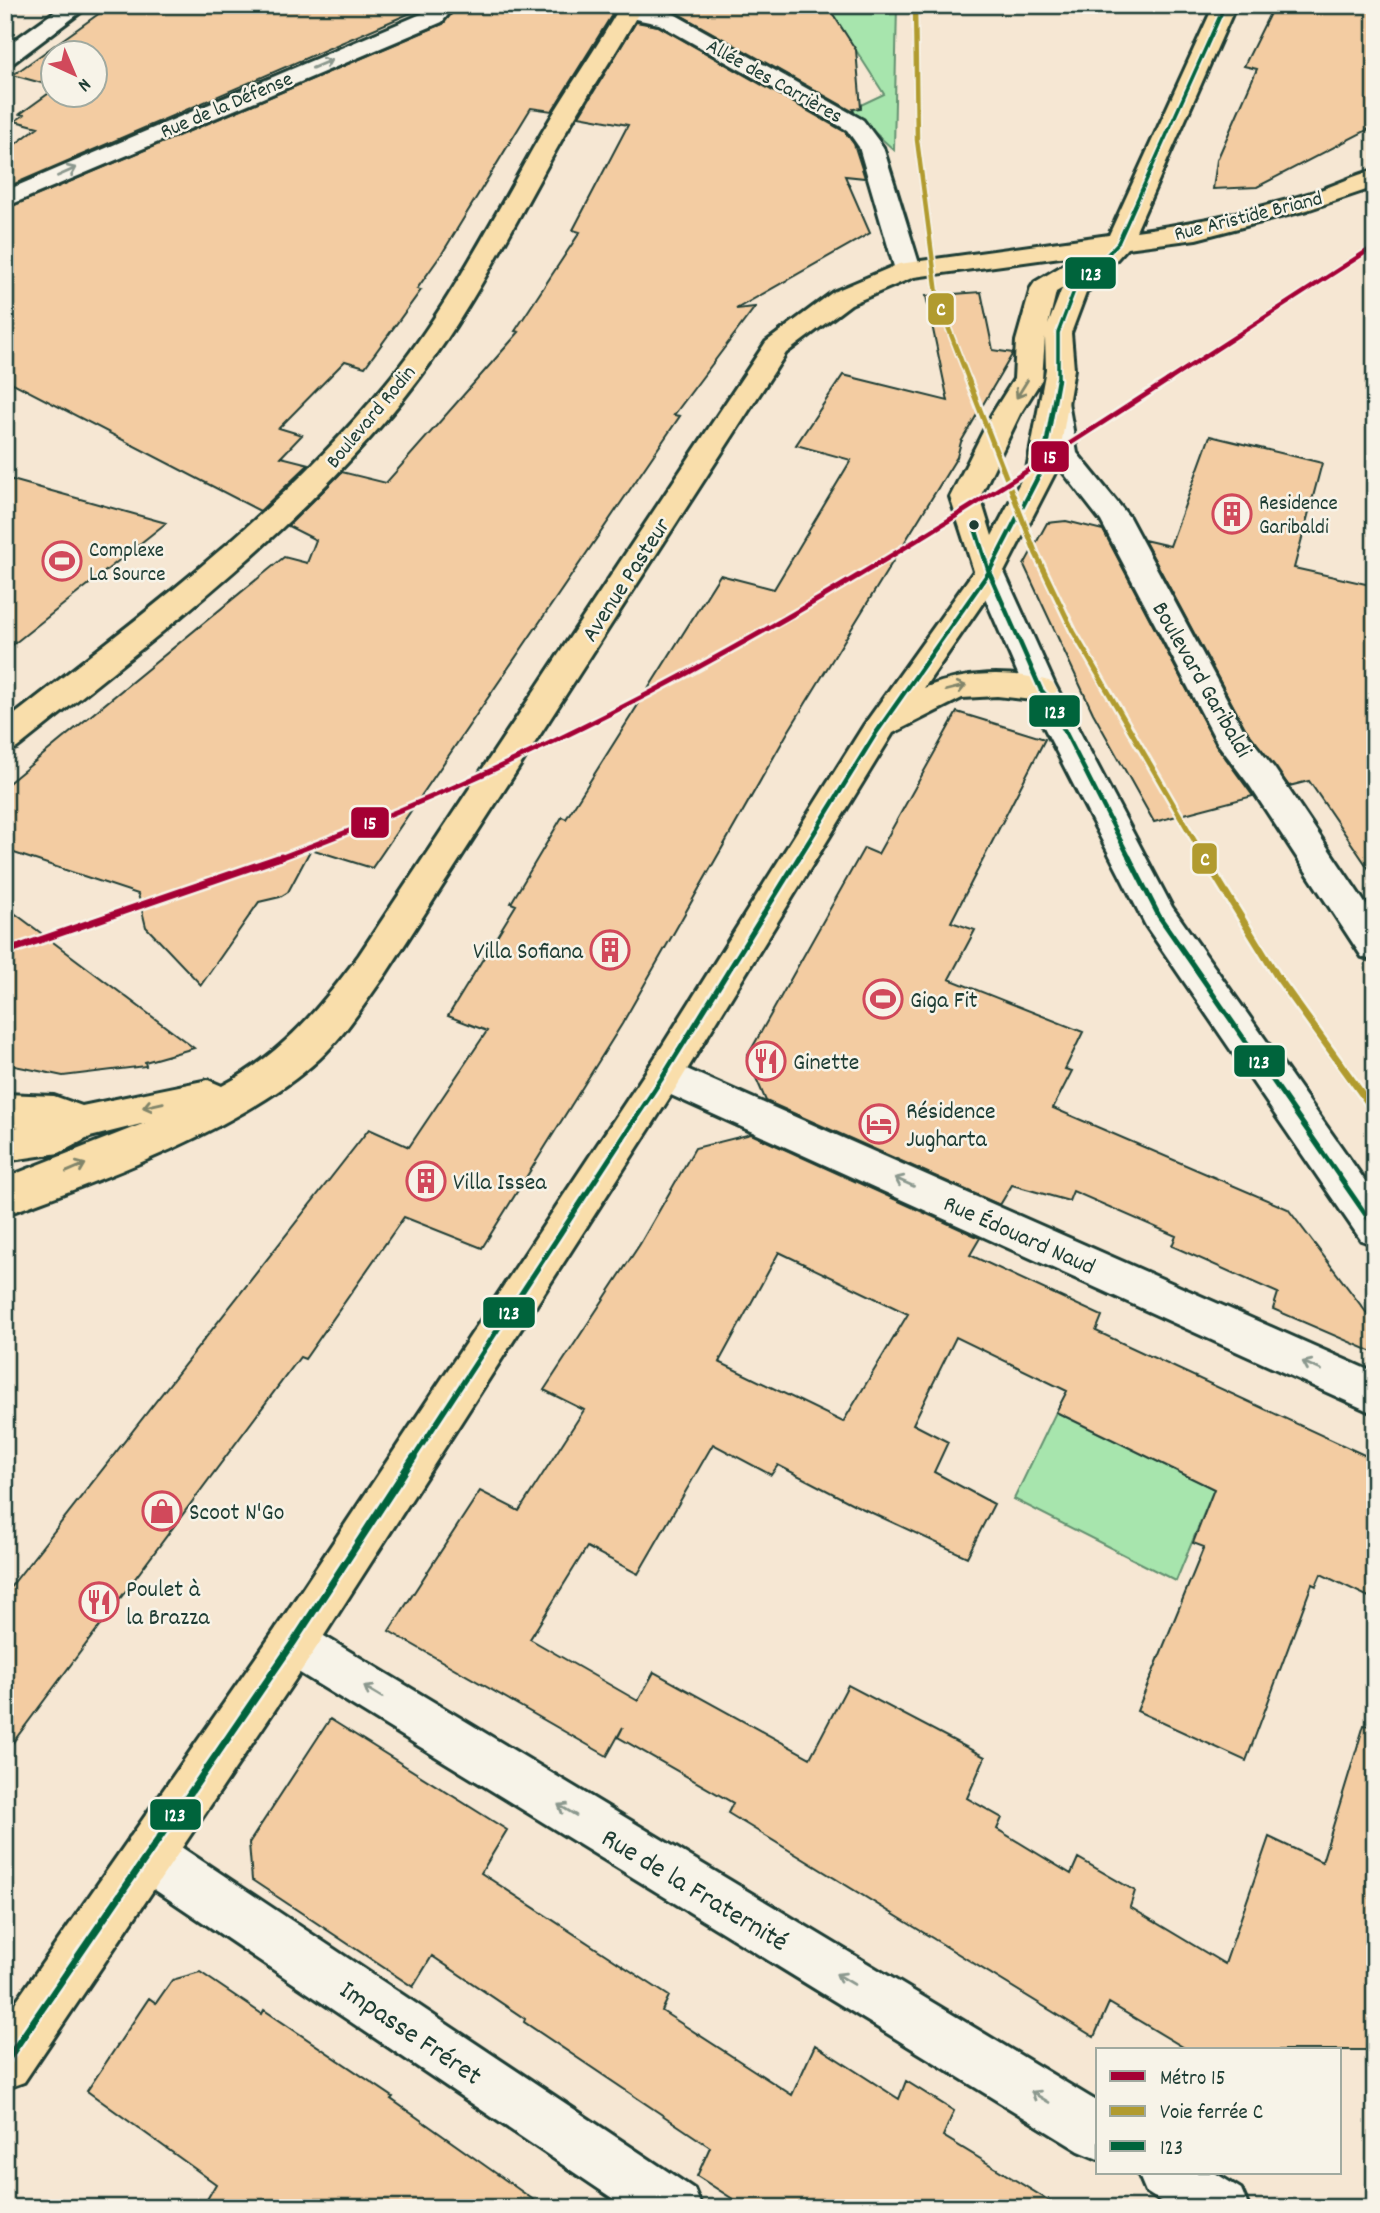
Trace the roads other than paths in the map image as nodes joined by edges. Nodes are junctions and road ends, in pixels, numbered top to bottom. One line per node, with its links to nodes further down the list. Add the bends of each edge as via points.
1 (79, 5): 5 (street)
2 (445, 5): 7 (street, Rue de la Défense, one-way to 2, via 434,17)
3 (1225, 5): 8 (main road)
4 (631, 8): 10 (street, Allée des Carrières, via 666,19 855,125 871,147); 16 (main road, Boulevard Rodin, via 477,270 395,391 322,473 180,598)
5 (5, 58)
6 (1375, 177): 8 (main road, Rue Aristide Briand, via 1354,188 1285,208)
7 (5, 200)
8 (1118, 243): 9 (main road, Avenue Pasteur); 11 (main road, via 1044,288); 12 (main road, via 1074,291 1058,333 1060,369)
9 (1022, 256): 10 (main road, Avenue Pasteur); 11 (main road, via 1031,298)
10 (908, 270): 19 (main road, Avenue Pasteur, via 842,298 776,348 372,965 327,1026 303,1050)
11 (1031, 341): 13 (main road, one-way to 13, via 1028,379 965,497)
12 (1055, 402): 13 (main road, via 1042,469); 17 (street, Boulevard Garibaldi, via 1063,454 1114,517 1230,736)
13 (989, 572): 14 (street); 15 (main road)
14 (1041, 690): 15 (main road, one-way to 14, via 927,698 954,687 994,682); 24 (street, via 1159,916)
15 (876, 733): 18 (main road)
16 (5, 740)
17 (1375, 947)
18 (664, 1075): 25 (street, Rue Édouard Naud, one-way to 18); 26 (main road)
19 (245, 1091): 21 (main road, one-way to 21, via 163,1103); 23 (main road, Avenue Pasteur, one-way to 19)
20 (5, 1110): 21 (main road, via 54,1112)
21 (80, 1123): 22 (main road, via 60,1137)
22 (5, 1145)
23 (8, 1196)
24 (1375, 1228)
25 (1375, 1394)
26 (293, 1643): 27 (main road); 29 (street, Rue de la Fraternité, one-way to 26)
27 (148, 1855): 28 (main road); 31 (street, Impasse Fréret)
28 (5, 2063)
29 (1096, 2131)
30 (1167, 2174): 32 (street)
31 (675, 2208)
32 (1222, 2208)

